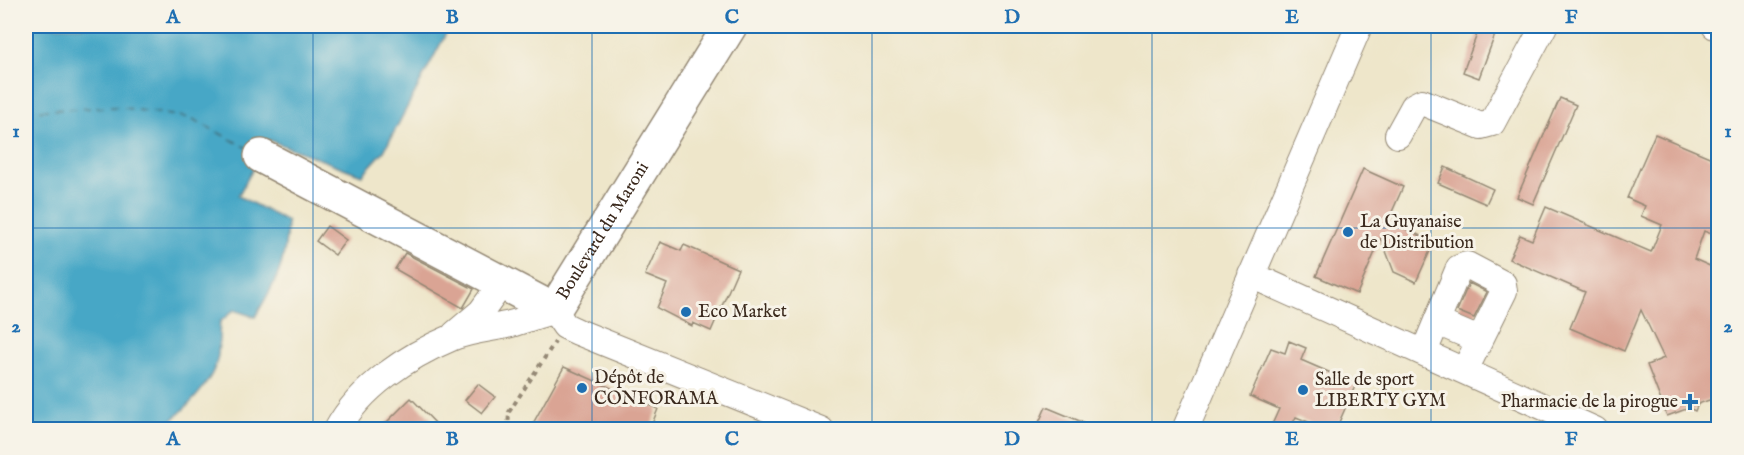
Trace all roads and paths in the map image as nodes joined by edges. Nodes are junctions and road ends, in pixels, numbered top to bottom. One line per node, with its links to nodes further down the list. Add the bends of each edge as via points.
1 (730, 26): 8 (main road, Boulevard du Maroni)
2 (1359, 26): 6 (street)
3 (1545, 26): 4 (street, via 1492,123 1481,126 1422,102 1414,106)
4 (1398, 135)
5 (261, 156): 7 (main road)
6 (1251, 275): 12 (street); 17 (street)
7 (501, 283): 8 (main road); 10 (street, via 481,312)
8 (560, 318): 10 (street, Boulevard du Maroni); 15 (path, via 510,412); 16 (street)
9 (1437, 322): 11 (street); 11 (street, via 1459,268 1467,265 1504,288); 12 (street)
10 (451, 338): 14 (street, Boulevard du Maroni, via 407,362 367,391)
11 (1479, 340): 13 (street)
12 (1424, 351): 13 (street)
13 (1465, 370): 18 (street)
14 (338, 429)
15 (508, 429)
16 (821, 429)
17 (1185, 429)
18 (1595, 429)

